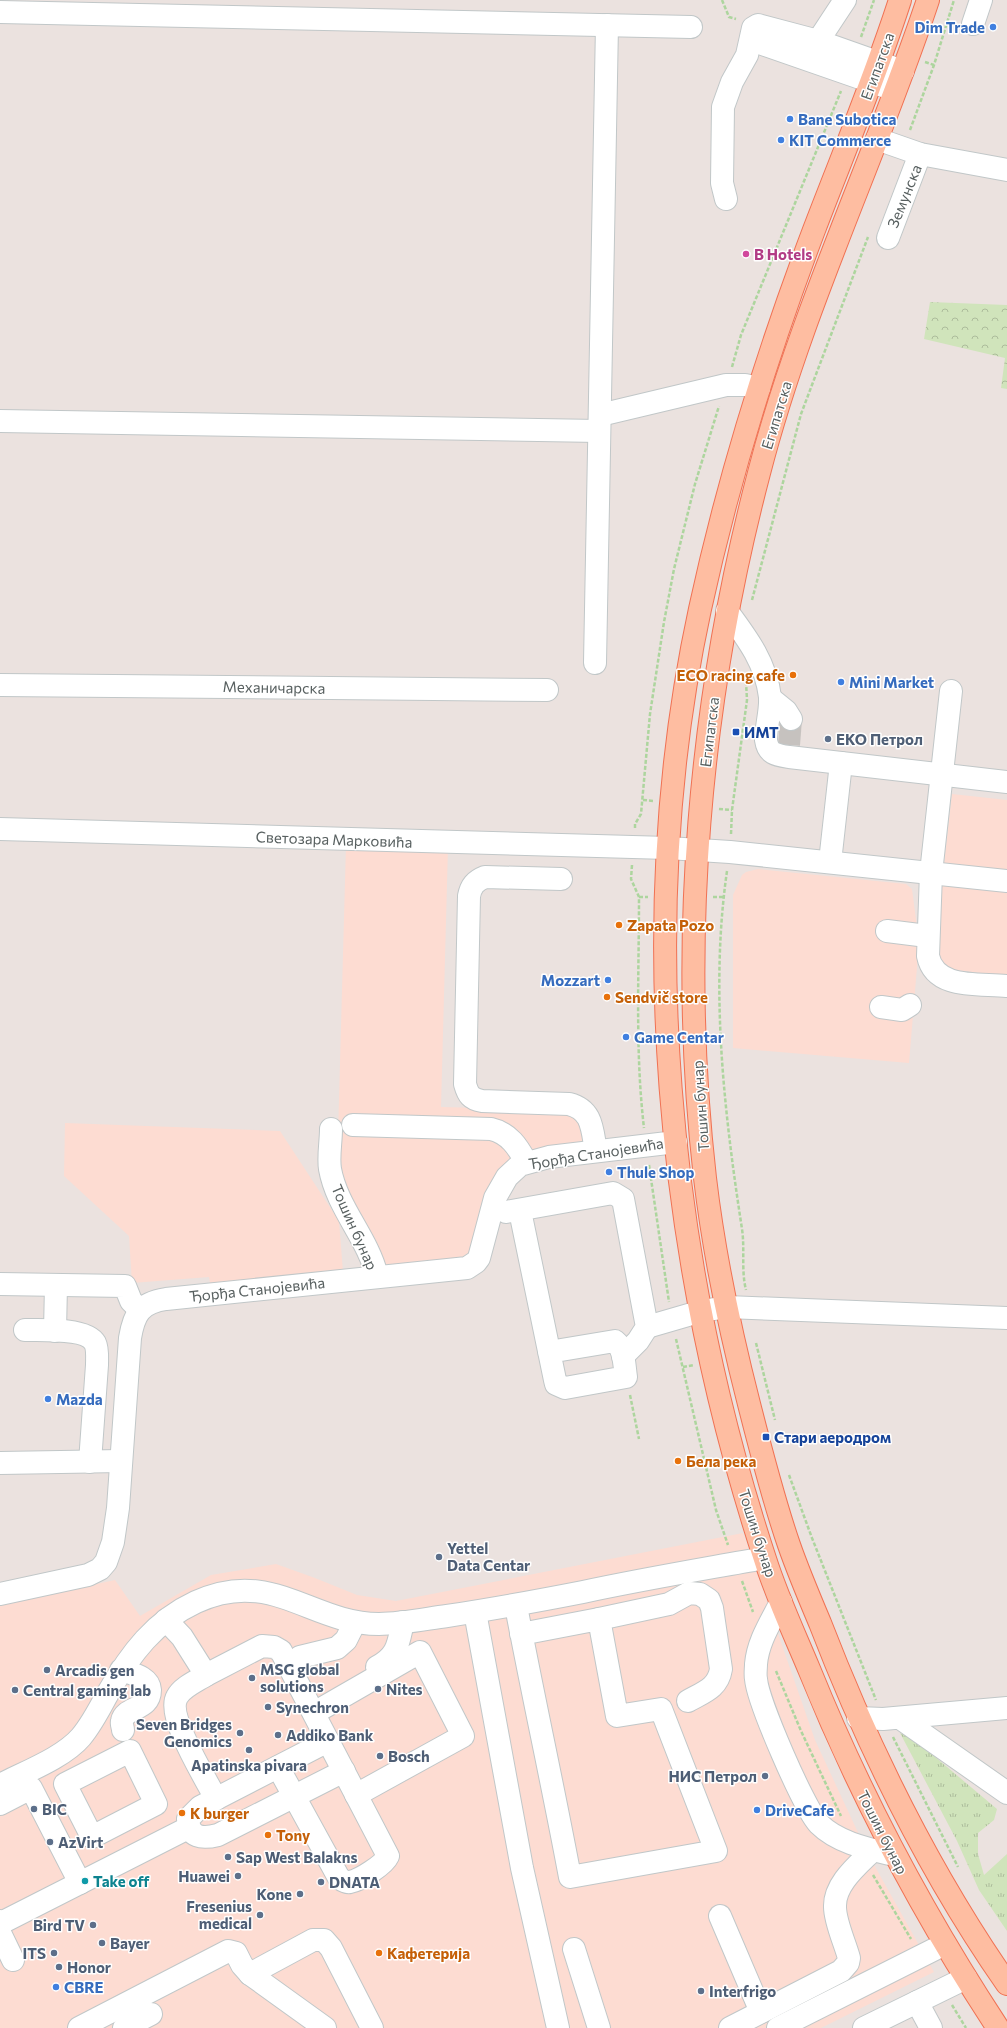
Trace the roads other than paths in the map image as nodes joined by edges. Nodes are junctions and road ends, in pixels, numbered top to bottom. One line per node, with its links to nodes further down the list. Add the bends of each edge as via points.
1 (845, 0): 9 (street)
2 (900, 0): 10 (main road, Египатска)
3 (928, 0): 11 (main road, Египатска)
4 (981, 0): 6 (street)
5 (0, 12): 7 (street)
6 (972, 24)
7 (607, 26): 8 (street); 20 (street)
8 (691, 27)
9 (815, 50): 10 (street); 12 (street); 16 (street, via 754,32 747,55 730,86 723,107 722,183)
10 (879, 61): 11 (street); 12 (main road, Египатска)
11 (899, 80): 12 (street); 13 (main road, Египатска)
12 (872, 81): 18 (main road, Египатска, via 813,232)
13 (877, 139): 14 (street); 21 (main road, Египатска, via 807,319 774,419 747,519)
14 (912, 152): 15 (street); 17 (street, Земунска)
15 (1007, 170)
16 (726, 199)
17 (878, 237)
18 (758, 388): 20 (street, via 726,385); 32 (main road, Египатска, via 725,503 693,642 676,760)
19 (0, 421): 20 (street)
20 (600, 423): 22 (street)
21 (727, 611): 26 (street, via 758,655); 33 (main road, Египатска, via 709,726)
22 (595, 663)
23 (0, 685): 24 (street, Механичарска)
24 (547, 690)
25 (951, 691): 29 (street)
26 (770, 698): 27 (street, via 786,711); 28 (street, via 767,746 775,754 789,751)
27 (791, 719)
28 (841, 763): 29 (street); 34 (street)
29 (942, 775): 30 (street); 35 (street)
30 (1007, 782)
31 (0, 829): 32 (street, Светозара Марковића)
32 (668, 848): 33 (street, Светозара Марковића); 45 (main road, Тошин бунар, via 666,998)
33 (697, 850): 34 (street); 53 (main road, Тошин бунар, via 695,990 698,1084 705,1180)
34 (830, 862): 35 (street)
35 (931, 873): 37 (street); 39 (street)
36 (561, 879): 46 (street, via 485,877 477,880 470,888 466,1084 473,1099 482,1101 577,1106 587,1113)
37 (1007, 880)
38 (887, 931): 39 (street)
39 (927, 936): 40 (street, via 929,962 939,976 950,981)
40 (1007, 986)
41 (910, 1005): 42 (street, via 902,1010)
42 (880, 1007)
43 (353, 1125): 47 (street, via 491,1129 500,1131 508,1137 522,1153)
44 (331, 1129): 50 (street, Тошин бунар, via 330,1168 334,1184 373,1262)
45 (676, 1142): 46 (street, Ђорђа Станојевића); 55 (main road, Тошин бунар)
46 (596, 1151): 47 (street, Ђорђа Станојевића)
47 (526, 1162): 49 (street, Ђорђа Станојевића, via 507,1177)
48 (520, 1211): 49 (street); 57 (street, via 613,1193 620,1196 625,1203); 60 (street)
49 (491, 1212): 50 (street, Ђорђа Станојевића, via 483,1246 476,1262 467,1268)
50 (377, 1276): 54 (street, Ђорђа Станојевића, via 166,1299 151,1302)
51 (0, 1284): 52 (street)
52 (56, 1285): 54 (street, via 125,1286 131,1301); 59 (street)
53 (727, 1307): 55 (street); 56 (street); 84 (main road, Тошин бунар, via 762,1458 789,1545)
54 (140, 1310): 62 (street, via 132,1323 130,1338)
55 (702, 1311): 57 (street); 65 (main road, Тошин бунар, via 710,1362 730,1444)
56 (1007, 1318)
57 (647, 1327): 61 (street)
58 (25, 1330): 59 (street)
59 (55, 1331): 63 (street, via 77,1332 95,1342 97,1351)
60 (549, 1352): 61 (street, via 615,1341 619,1344); 61 (street, via 559,1387 570,1387)
61 (625, 1367)
62 (121, 1461): 63 (street); 66 (street, via 113,1542 106,1562 100,1569 88,1575)
63 (90, 1462): 64 (street)
64 (0, 1463)
65 (764, 1558): 67 (main road, Тошин бунар); 68 (street, via 602,1587)
66 (0, 1594)
67 (781, 1602): 101 (street, via 762,1639 756,1663 756,1680 766,1713 813,1815 823,1827); 102 (main road, Тошин бунар, via 829,1719)
68 (516, 1606): 69 (street); 75 (street)
69 (475, 1612): 73 (street); 120 (street, via 522,1868)
70 (599, 1619): 75 (street); 75 (street, via 617,1716 661,1709 716,1851 570,1877); 81 (street, via 670,1604 689,1592 705,1596 712,1608 721,1668 716,1684)
71 (166, 1620): 72 (street, via 208,1597 229,1592 251,1591 287,1598); 78 (street, via 142,1641); 80 (street, via 182,1637)
72 (355, 1622): 73 (street); 77 (street, via 346,1640 337,1648)
73 (403, 1622): 79 (street, via 393,1656)
74 (431, 1628): 76 (street)
75 (522, 1634)
76 (420, 1652): 83 (street); 94 (street, via 473,1736)
77 (300, 1657)
78 (121, 1670): 86 (street, via 142,1677 150,1689 149,1698 145,1703 124,1717); 88 (street, via 84,1733 72,1746)
79 (363, 1674)
80 (206, 1675): 83 (street, via 262,1646 274,1647 281,1651); 96 (street, via 181,1692 176,1698 174,1708 179,1728)
81 (688, 1701)
82 (1007, 1708): 85 (street)
83 (314, 1713): 87 (street)
84 (858, 1718): 85 (street); 111 (main road, Тошин бунар, via 941,1880)
85 (892, 1718): 93 (street)
86 (123, 1730)
87 (328, 1741): 89 (street); 90 (street)
88 (57, 1755): 91 (street); 92 (street)
89 (278, 1767): 95 (street); 96 (street)
90 (344, 1771): 94 (street); 95 (street)
91 (72, 1781)
92 (0, 1785)
93 (1007, 1793)
94 (356, 1795): 95 (street, via 388,1856 381,1865 350,1882 339,1878)
95 (294, 1796): 100 (street, via 218,1835 200,1837)
96 (216, 1799): 100 (street, via 200,1806 192,1814 188,1819)
97 (37, 1801): 98 (street, via 30,1788); 99 (street); 103 (street)
98 (0, 1804)
99 (0, 1820)
100 (188, 1828): 103 (street)
101 (869, 1854): 102 (street); 113 (street, via 842,1884 836,1895 835,1908 849,1958 848,1964 841,1971)
102 (894, 1855): 106 (main road, Тошин бунар)
103 (80, 1883): 105 (street)
104 (720, 1916): 113 (street)
105 (1, 1927): 108 (street)
106 (945, 1944): 110 (main road, Тошин бунар); 115 (street)
107 (574, 1949): 121 (street)
108 (14, 1960)
109 (250, 1974): 116 (street, via 236,1953 224,1952); 118 (street); 119 (street, via 313,1940 324,1940)
110 (966, 1978): 112 (street); 126 (main road, Тошин бунар)
111 (1007, 1984)
112 (917, 2002): 124 (street); 125 (street)
113 (762, 2012): 122 (street)
114 (151, 2014): 117 (street)
115 (803, 2022): 123 (street)
116 (79, 2028)
117 (124, 2028)
118 (326, 2028)
119 (372, 2028)
120 (558, 2028)
121 (599, 2028)
122 (730, 2028)
123 (778, 2028)
124 (864, 2028)
125 (931, 2028)
126 (998, 2028)

